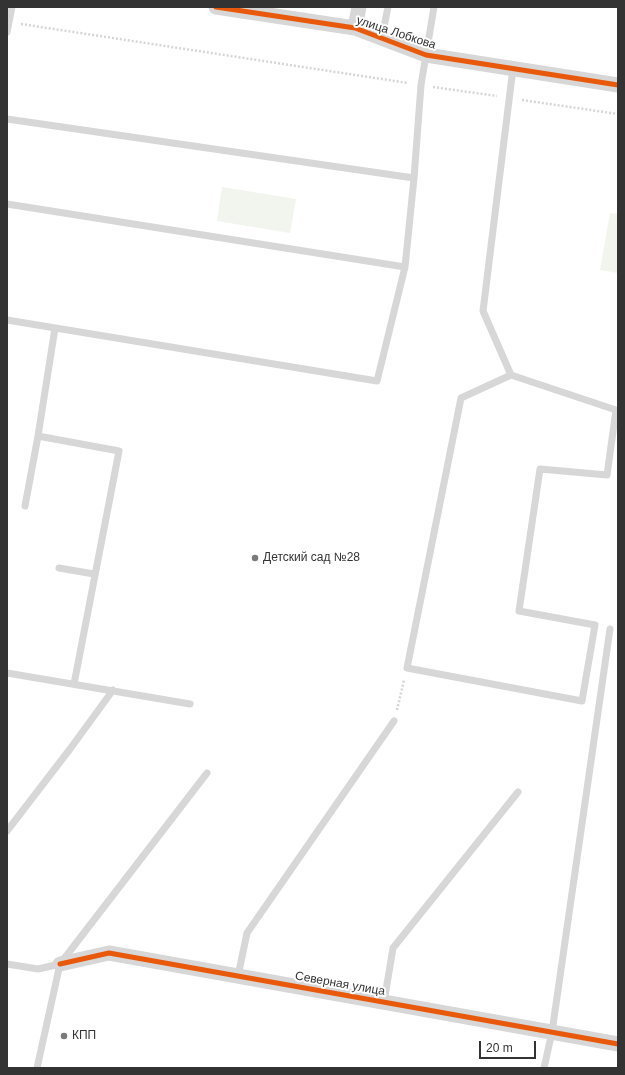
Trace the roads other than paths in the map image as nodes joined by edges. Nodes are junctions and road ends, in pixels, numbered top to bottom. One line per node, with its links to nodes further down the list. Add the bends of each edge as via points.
1 (12, 7): 7 (lane)
2 (216, 7): 6 (street, улица Лобкова)
3 (359, 7): 6 (street)
4 (388, 7): 8 (lane)
5 (434, 7): 9 (lane)
6 (355, 28): 8 (street, улица Лобкова)
7 (7, 32)
8 (382, 37): 9 (street, улица Лобкова)
9 (426, 55): 10 (street, улица Лобкова); 13 (lane, via 421,85)
10 (513, 68): 11 (street, улица Лобкова); 18 (lane, via 483,311)
11 (618, 85)
12 (7, 119): 13 (lane)
13 (414, 178): 15 (lane)
14 (7, 204): 15 (lane)
15 (405, 267): 17 (lane, via 377,381)
16 (7, 320): 17 (lane)
17 (55, 328): 19 (lane)
18 (511, 375): 18 (lane, via 616,410 608,475 540,468 519,611 595,625 582,701 407,668 461,398)
19 (38, 436): 20 (lane); 22 (lane, via 119,451)
20 (25, 506)
21 (59, 568): 22 (lane)
22 (94, 574): 25 (lane)
23 (610, 629): 36 (lane)
24 (7, 672): 25 (lane)
25 (74, 684): 26 (lane)
26 (113, 690): 27 (lane); 31 (lane)
27 (190, 704)
28 (394, 721): 34 (lane, via 247,933)
29 (207, 772): 33 (lane)
30 (518, 792): 35 (lane, via 393,948)
31 (7, 831)
32 (7, 964): 33 (lane, via 38,969)
33 (60, 964): 34 (street, Северная улица, via 109,953); 38 (lane)
34 (238, 976): 35 (street, Северная улица)
35 (384, 1002): 36 (street, Северная улица)
36 (552, 1032): 37 (street, Северная улица); 39 (lane)
37 (618, 1044)
38 (37, 1068)
39 (544, 1068)

